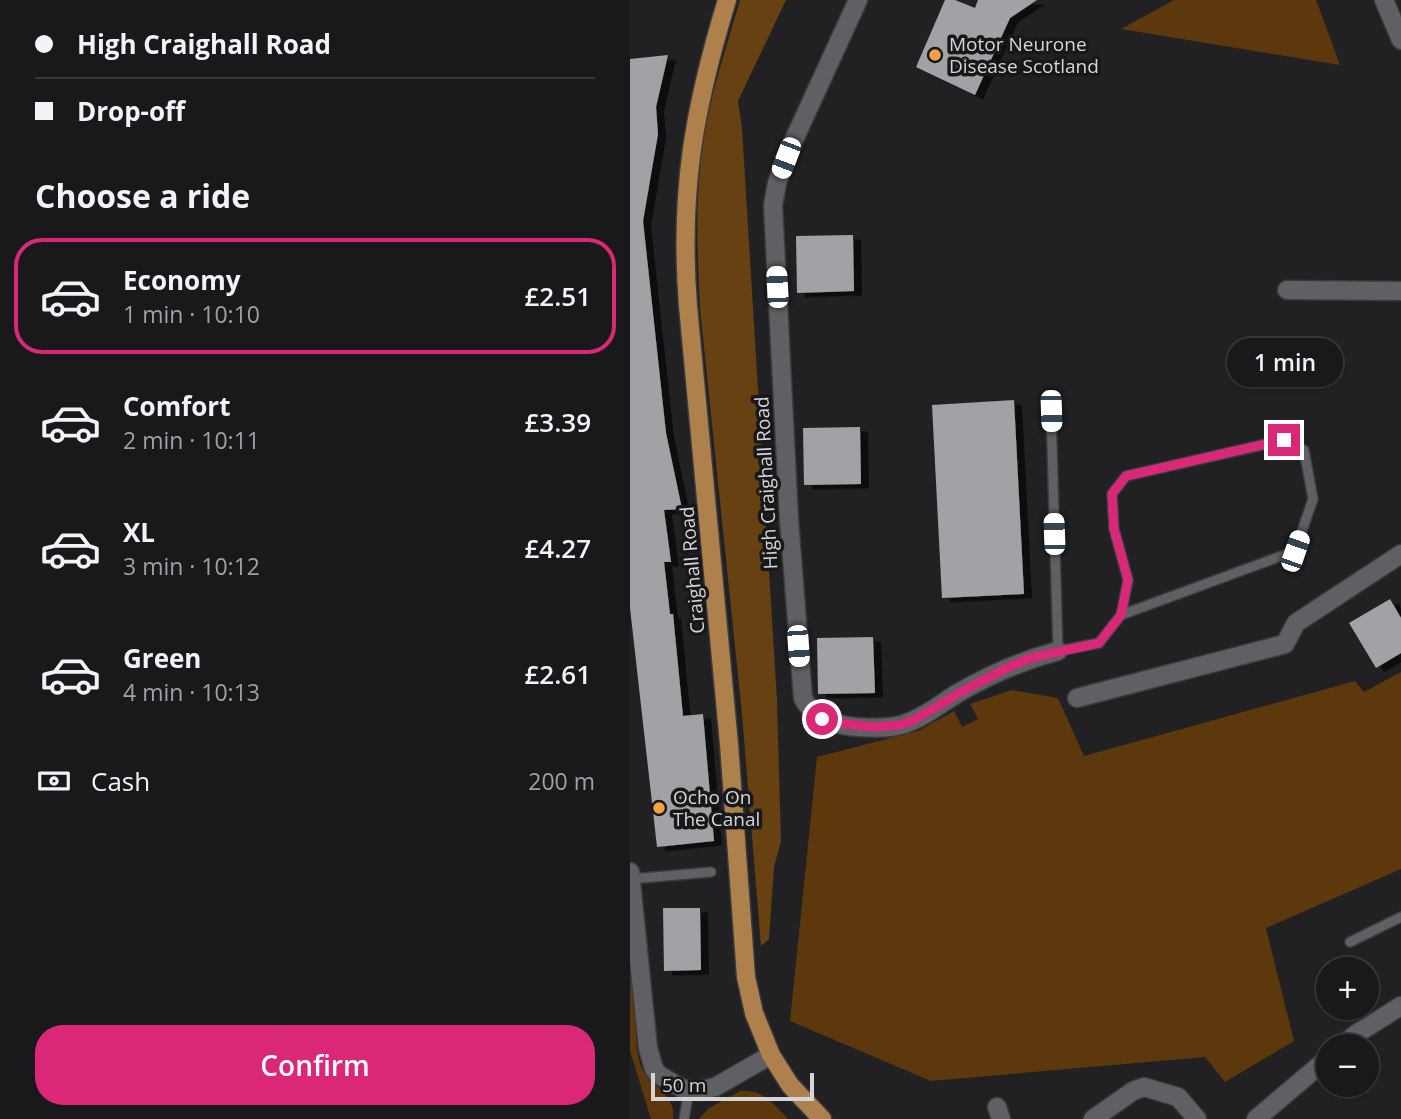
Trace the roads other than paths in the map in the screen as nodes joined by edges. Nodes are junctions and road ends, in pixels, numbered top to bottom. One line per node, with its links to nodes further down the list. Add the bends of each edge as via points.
1 (727, 0): 19 (main road, Craighall Road, via 692,140 686,193 686,269 744,965 754,1013)
2 (858, 0): 10 (street, High Craighall Road, via 786,158 773,205 803,698 815,714 829,722 900,725 1009,667)
3 (1384, 0): 4 (street)
4 (1401, 40)
5 (1287, 290): 6 (street)
6 (1401, 290)
7 (1051, 411): 10 (lane)
8 (1401, 554): 11 (street, via 1296,623 1285,643)
9 (1121, 615): 9 (lane, via 1128,580 1114,529 1112,494 1126,476 1284,440 1304,450 1313,499 1295,551); 10 (lane, via 1099,643)
10 (1058, 652)
11 (1077, 698)
12 (630, 872): 14 (street)
13 (711, 873): 14 (lane)
14 (631, 879): 21 (street, via 651,1060 666,1080)
15 (1401, 917): 16 (lane)
16 (1350, 942)
17 (1401, 1006): 18 (street)
18 (1356, 1034)
19 (771, 1055): 21 (street, via 715,1087); 23 (main road, Craighall Road, via 790,1085)
20 (1316, 1068): 26 (street)
21 (690, 1090): 22 (lane)
22 (684, 1119)
23 (822, 1119)
24 (1093, 1119): 25 (street, via 1144,1087 1178,1097)
25 (1197, 1119)
26 (1256, 1119)

